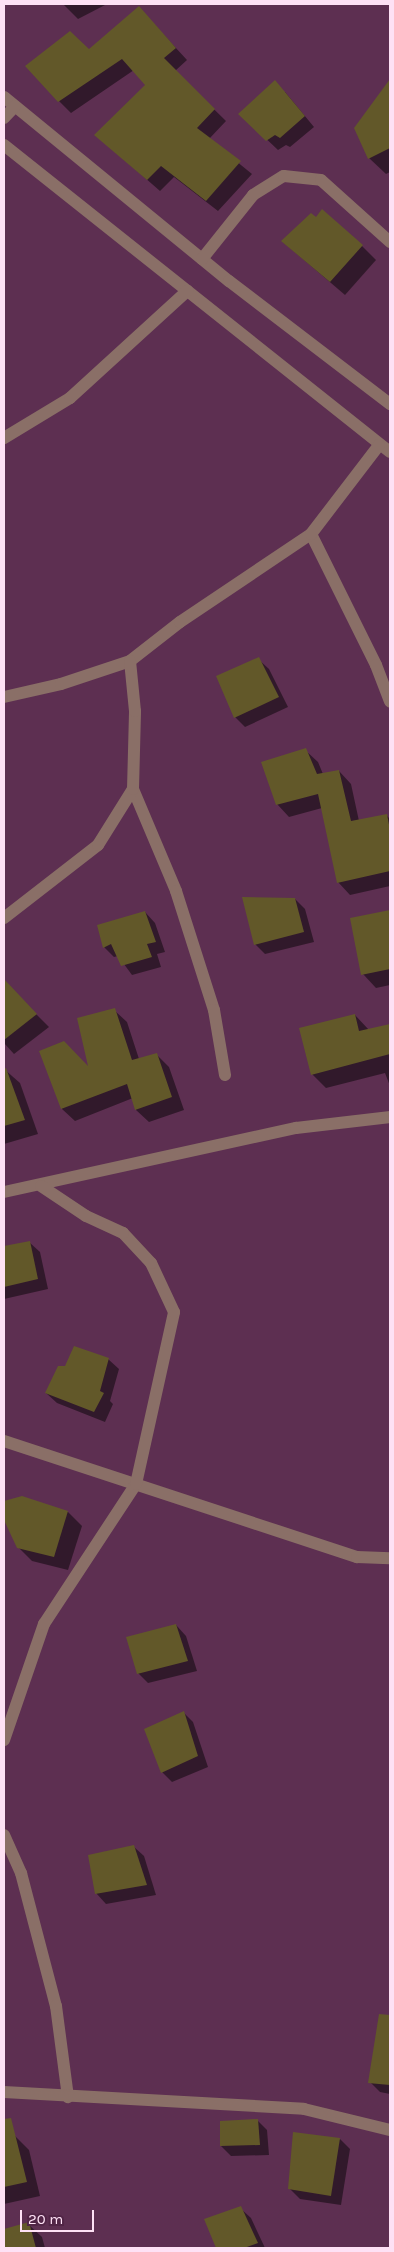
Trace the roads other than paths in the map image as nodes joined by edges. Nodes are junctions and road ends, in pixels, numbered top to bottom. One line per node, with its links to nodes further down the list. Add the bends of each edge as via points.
1 (4, 97): 2 (street)
2 (15, 106): 3 (street); 6 (street)
3 (4, 118)
4 (4, 145): 7 (street)
5 (390, 242): 6 (street, via 321,180 284,176 253,195)
6 (202, 259): 8 (street)
7 (187, 291): 9 (street, via 70,398); 10 (street)
8 (390, 404)
9 (4, 438)
10 (385, 448): 11 (street)
11 (311, 534): 12 (street, via 180,622); 14 (street, via 376,664)
12 (130, 660): 13 (street, via 61,684); 15 (street, via 134,711)
13 (4, 697)
14 (390, 701)
15 (133, 789): 16 (street, via 98,845); 17 (street, via 176,891 214,1010)
16 (4, 918)
17 (225, 1075)
18 (390, 1116): 19 (street, via 296,1128)
19 (41, 1186): 20 (street); 22 (street, via 86,1216 123,1233 151,1263 174,1312)
20 (4, 1192)
21 (4, 1441): 22 (street)
22 (136, 1484): 23 (street, via 357,1557); 24 (street, via 44,1624)
23 (390, 1558)
24 (4, 1740)
25 (4, 1835): 27 (street, via 21,1873 56,2006)
26 (4, 2092): 27 (street)
27 (68, 2097): 28 (street, via 304,2109)
28 (390, 2130)

